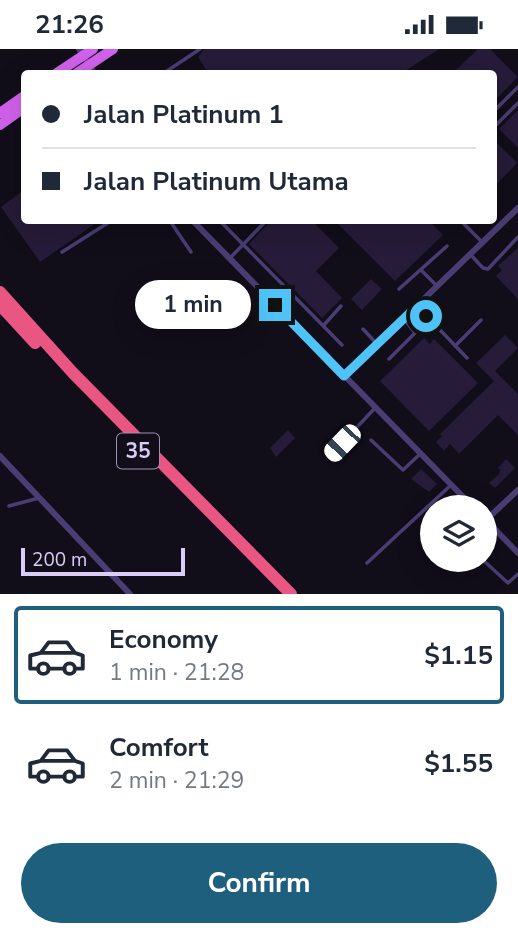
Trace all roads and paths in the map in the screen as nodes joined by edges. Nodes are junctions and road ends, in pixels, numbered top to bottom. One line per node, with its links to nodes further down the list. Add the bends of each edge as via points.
1 (93, 49): 4 (main road)
2 (114, 49): 4 (main road)
3 (200, 49): 6 (lane)
4 (86, 61): 5 (main road)
5 (64, 70)
6 (168, 70)
7 (518, 86): 10 (lane)
8 (21, 98): 12 (main road)
9 (518, 103): 13 (lane)
10 (497, 108)
11 (21, 110): 14 (main road)
12 (0, 113)
13 (497, 123)
14 (0, 125)
15 (518, 208): 23 (street)
16 (106, 224): 26 (lane)
17 (172, 224): 27 (lane)
18 (196, 224): 29 (street)
19 (223, 224): 24 (lane)
20 (262, 224): 24 (lane)
21 (464, 224): 23 (lane)
22 (518, 237): 28 (lane, via 488,268)
23 (482, 242): 28 (street)
24 (243, 244): 29 (lane); 39 (lane)
25 (447, 246): 30 (lane)
26 (62, 252)
27 (191, 252)
28 (470, 254): 31 (street)
29 (230, 258): 46 (street)
30 (421, 270): 31 (lane); 32 (lane)
31 (437, 286): 36 (street)
32 (399, 289)
33 (0, 292): 65 (highway, 35)
34 (0, 305): 64 (highway, 35)
35 (341, 306): 39 (lane)
36 (417, 306): 37 (street); 43 (lane)
37 (404, 319): 41 (street); 45 (lane, via 415,333)
38 (481, 320): 43 (lane)
39 (323, 325): 42 (lane)
40 (363, 329): 41 (lane)
41 (377, 344): 46 (street)
42 (342, 345)
43 (455, 346): 44 (lane)
44 (467, 358)
45 (389, 359)
46 (344, 376): 47 (street)
47 (375, 408): 49 (street); 51 (lane)
48 (371, 440): 49 (lane, via 403,470)
49 (420, 454): 52 (street)
50 (0, 456): 55 (street)
51 (329, 457)
52 (451, 485): 54 (street); 60 (lane)
53 (518, 489): 57 (street)
54 (461, 495)
55 (39, 498): 56 (lane); 63 (street)
56 (9, 506)
57 (497, 509)
58 (497, 532): 59 (street)
59 (518, 553)
60 (367, 563)
61 (496, 572): 62 (lane, via 508,583)
62 (518, 574)
63 (130, 594)
64 (279, 594)
65 (291, 594)

